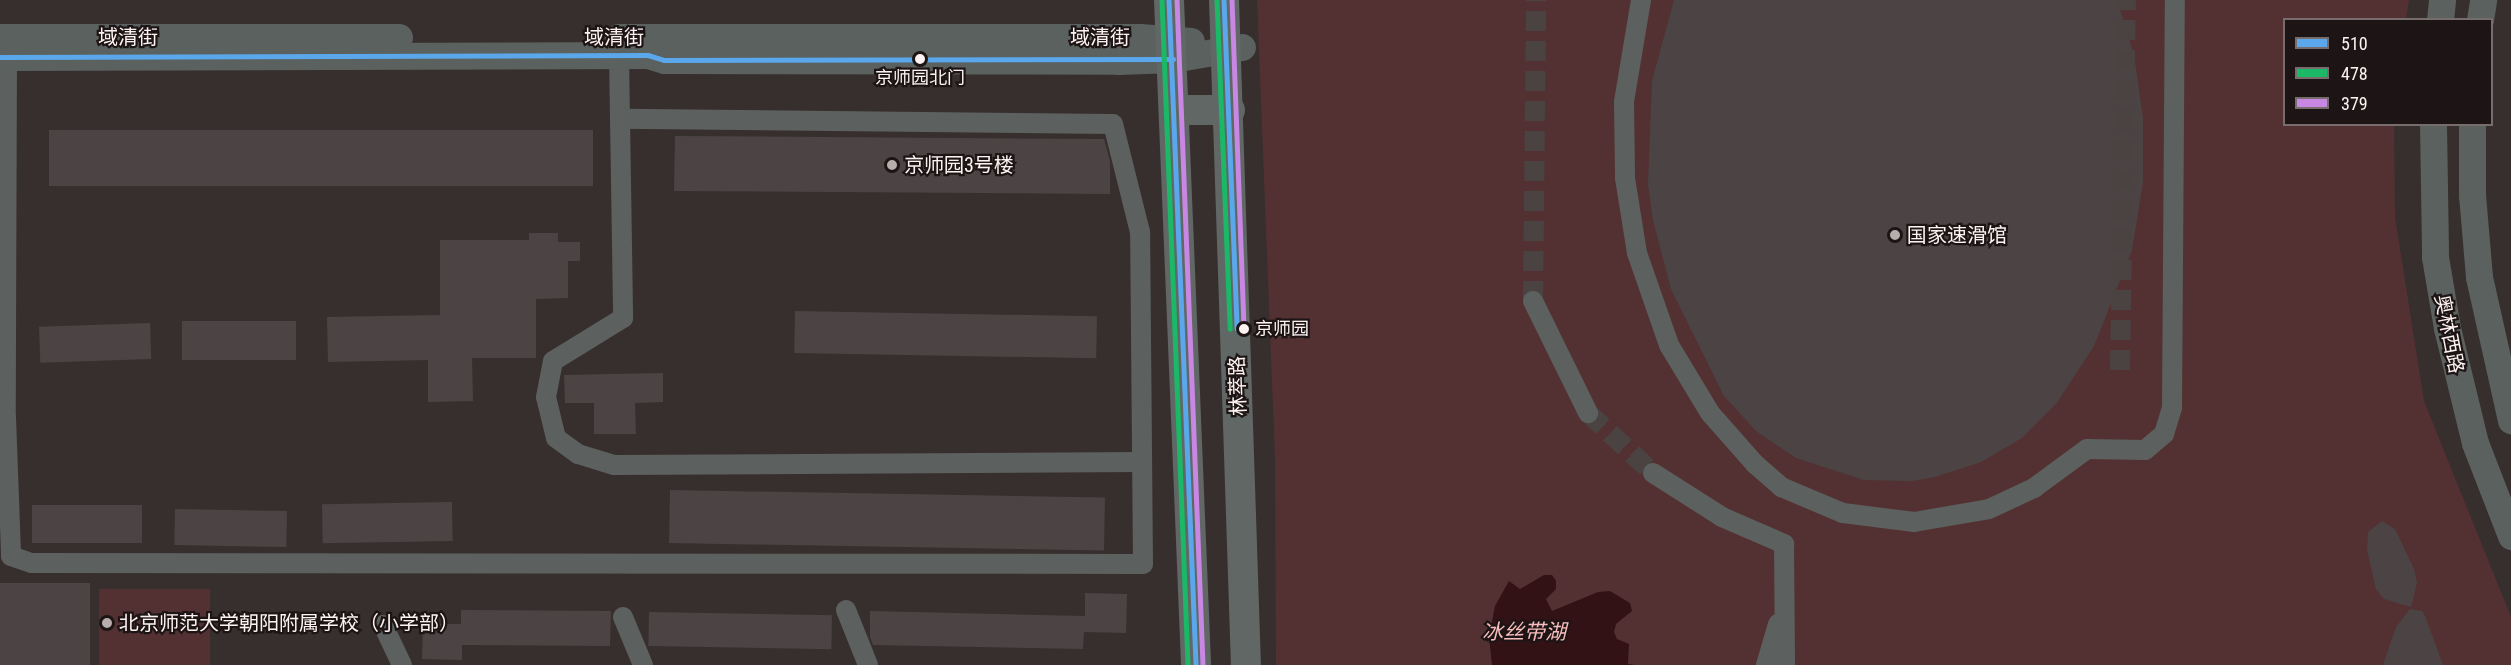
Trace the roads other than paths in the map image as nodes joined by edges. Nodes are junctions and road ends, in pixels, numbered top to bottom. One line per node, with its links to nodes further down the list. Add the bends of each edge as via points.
1 (1169, 0): 10 (main road)
2 (1224, 0): 9 (main road, 林萃路)
3 (1641, 0): 4 (street, via 1624,102 1625,178 1637,253 1669,345 1710,413 1781,487 1843,513 1914,522 1989,508 2034,488 2086,449 2145,450 2164,434 2172,407)
4 (2175, 0)
5 (2442, 0): 7 (street)
6 (2483, 0): 8 (street)
7 (2440, 18)
8 (2480, 18)
9 (1234, 47): 10 (street, 域清街); 14 (main road, 林萃路)
10 (1172, 48): 11 (street, 域清街); 12 (street, 域清街, via 664,60 648,55); 13 (main road)
11 (2, 51): 12 (street, 域清街); 21 (street, via 11,556 30,563 1143,564)
12 (619, 55): 15 (street)
13 (1175, 110): 14 (main road); 31 (main road)
14 (1230, 110): 32 (main road, 林萃路)
15 (620, 119): 21 (street, via 1113,124 1140,232); 21 (street, via 623,318 553,361 546,396 556,438 578,454 614,465)
16 (2433, 126): 23 (street, 奥林西路, via 2435,257 2447,328 2475,443)
17 (2472, 126): 20 (street, 奥林西路, via 2472,195 2479,277)
18 (1533, 301): 19 (street)
19 (1588, 413)
20 (2511, 420)
21 (1142, 462)
22 (1653, 473): 24 (street, via 1722,517 1784,544)
23 (2511, 536)
24 (1784, 601): 33 (street); 34 (street)
25 (846, 610): 30 (street)
26 (624, 618): 29 (street)
27 (384, 625): 28 (street)
28 (402, 665)
29 (643, 665)
30 (868, 665)
31 (1196, 665)
32 (1246, 665)
33 (1766, 665)
34 (1785, 665)

